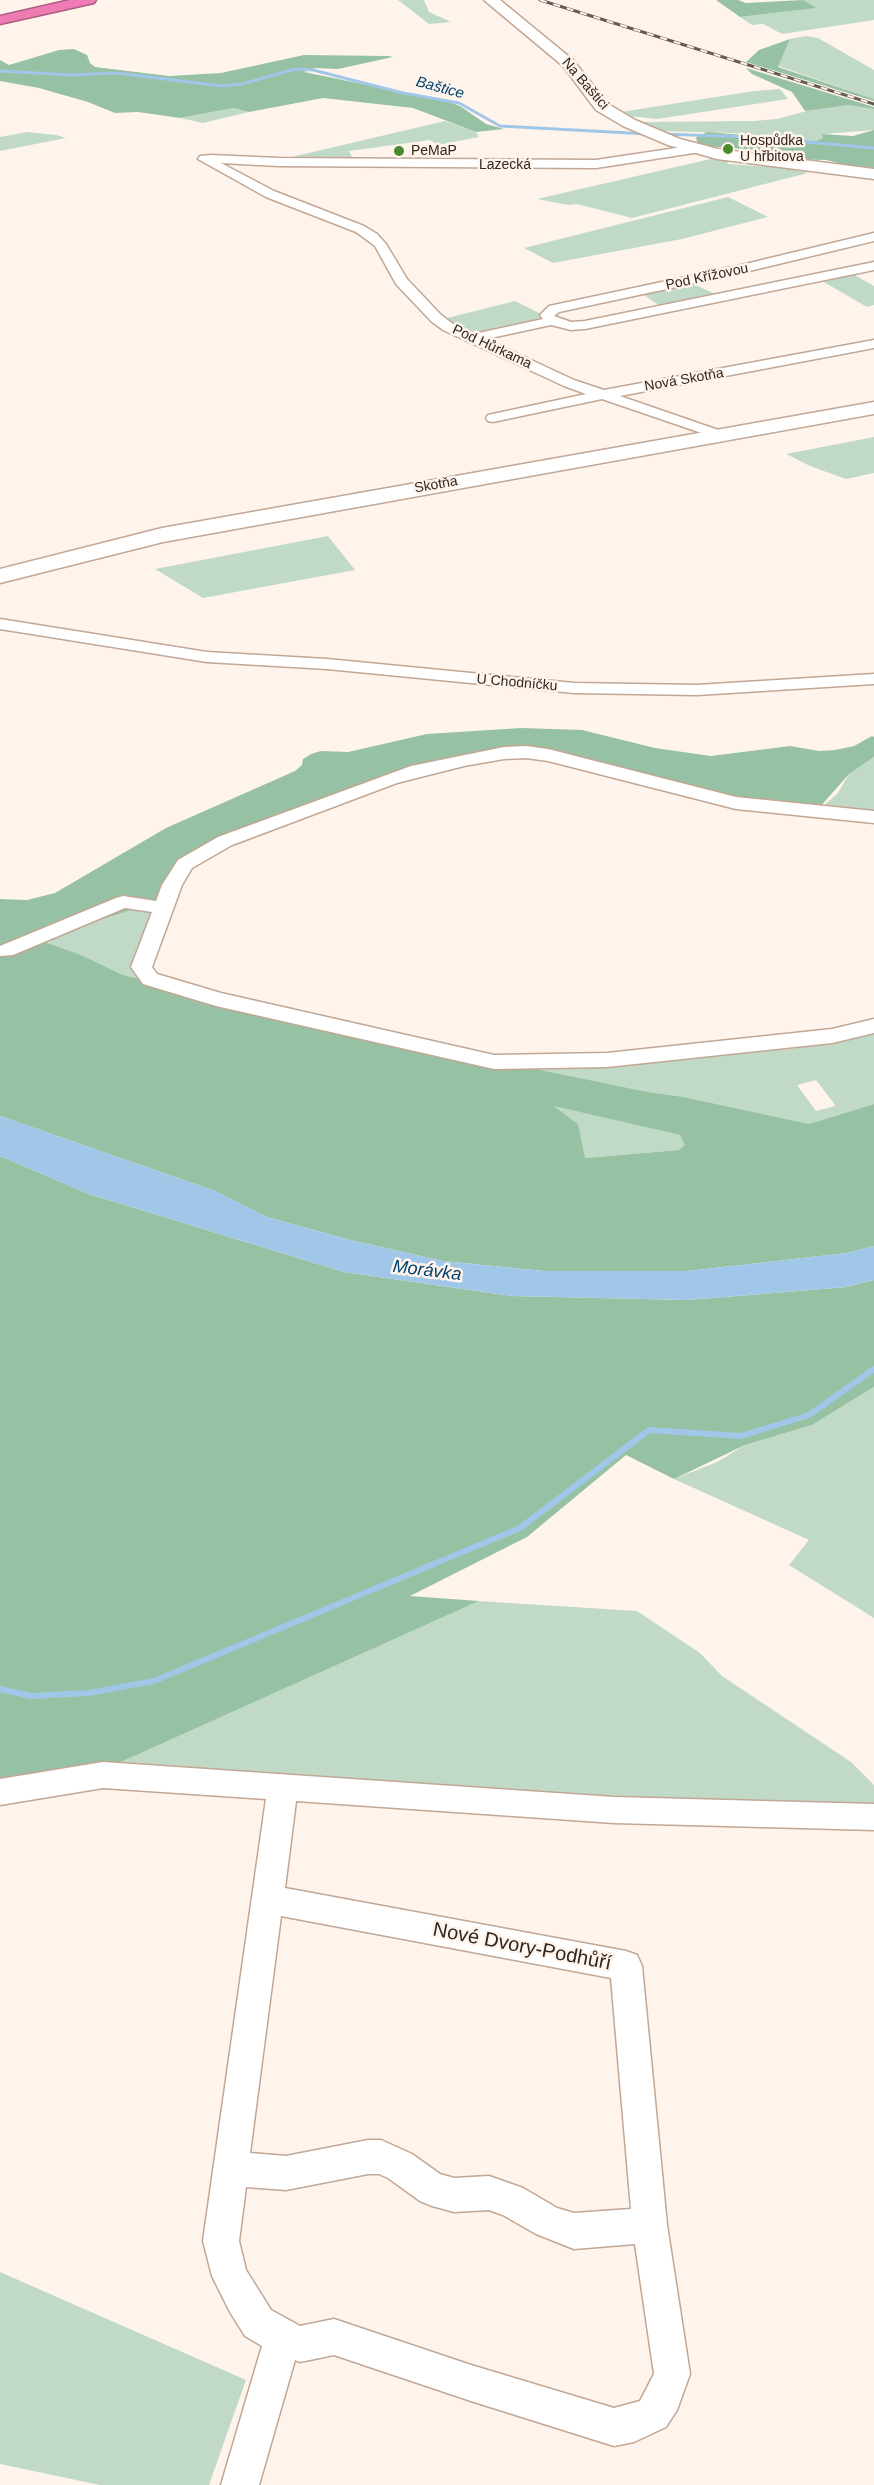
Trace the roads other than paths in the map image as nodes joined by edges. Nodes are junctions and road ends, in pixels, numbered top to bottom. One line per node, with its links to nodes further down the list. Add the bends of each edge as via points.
1 (63, 0): 4 (highway)
2 (89, 0): 5 (highway)
3 (491, 0): 6 (street, Na Baštici, via 568,63 602,107 651,133)
4 (0, 14)
5 (0, 20)
6 (696, 150): 7 (street, Lazecká, via 596,164); 8 (street, Na Baštici)
7 (204, 159): 12 (street, Pod Hůrkama, via 270,194 372,237 402,281 436,318)
8 (874, 174)
9 (874, 237): 11 (street, Pod Křížovou, via 554,309 547,315)
10 (874, 266): 11 (street, Pod Křížovou, via 585,325)
11 (551, 321): 12 (street, Pod Křížovou)
12 (474, 338): 14 (street, Pod Hůrkama)
13 (874, 344): 14 (street, Nová Skotňa)
14 (601, 395): 16 (street, Nová Skotňa); 17 (street, Pod Hůrkama)
15 (874, 408): 17 (street, Skotňa)
16 (494, 418)
17 (719, 435): 18 (street, Skotňa, via 184,531)
18 (0, 576)
19 (0, 624): 20 (street, U Chodníčku, via 207,657 327,664 523,684 697,690)
20 (874, 679)
21 (874, 817): 22 (street, via 736,802 548,755 504,753 418,770 211,848 184,864)
22 (163, 908): 23 (street, via 123,902); 24 (street, via 141,967 150,979 216,999 479,1060 607,1060 821,1037)
23 (6, 951)
24 (874, 1026)
25 (283, 1788): 26 (street, via 103,1775); 27 (street, via 614,1810); 28 (street, Nové Dvory-Podhůří)
26 (0, 1792)
27 (874, 1817)
28 (268, 1899): 29 (street, Nové Dvory-Podhůří); 30 (street, Nové Dvory-Podhůří, via 626,1966)
29 (231, 2169): 30 (street, via 286,2174 381,2157 432,2189 454,2195 489,2193 574,2231); 31 (street, Nové Dvory-Podhůří, via 221,2241 230,2276 258,2323)
30 (650, 2225): 31 (street, Nové Dvory-Podhůří, via 672,2374 664,2397 652,2414 634,2424 614,2427 334,2337 300,2343)
31 (283, 2338): 32 (street)
32 (240, 2485)

